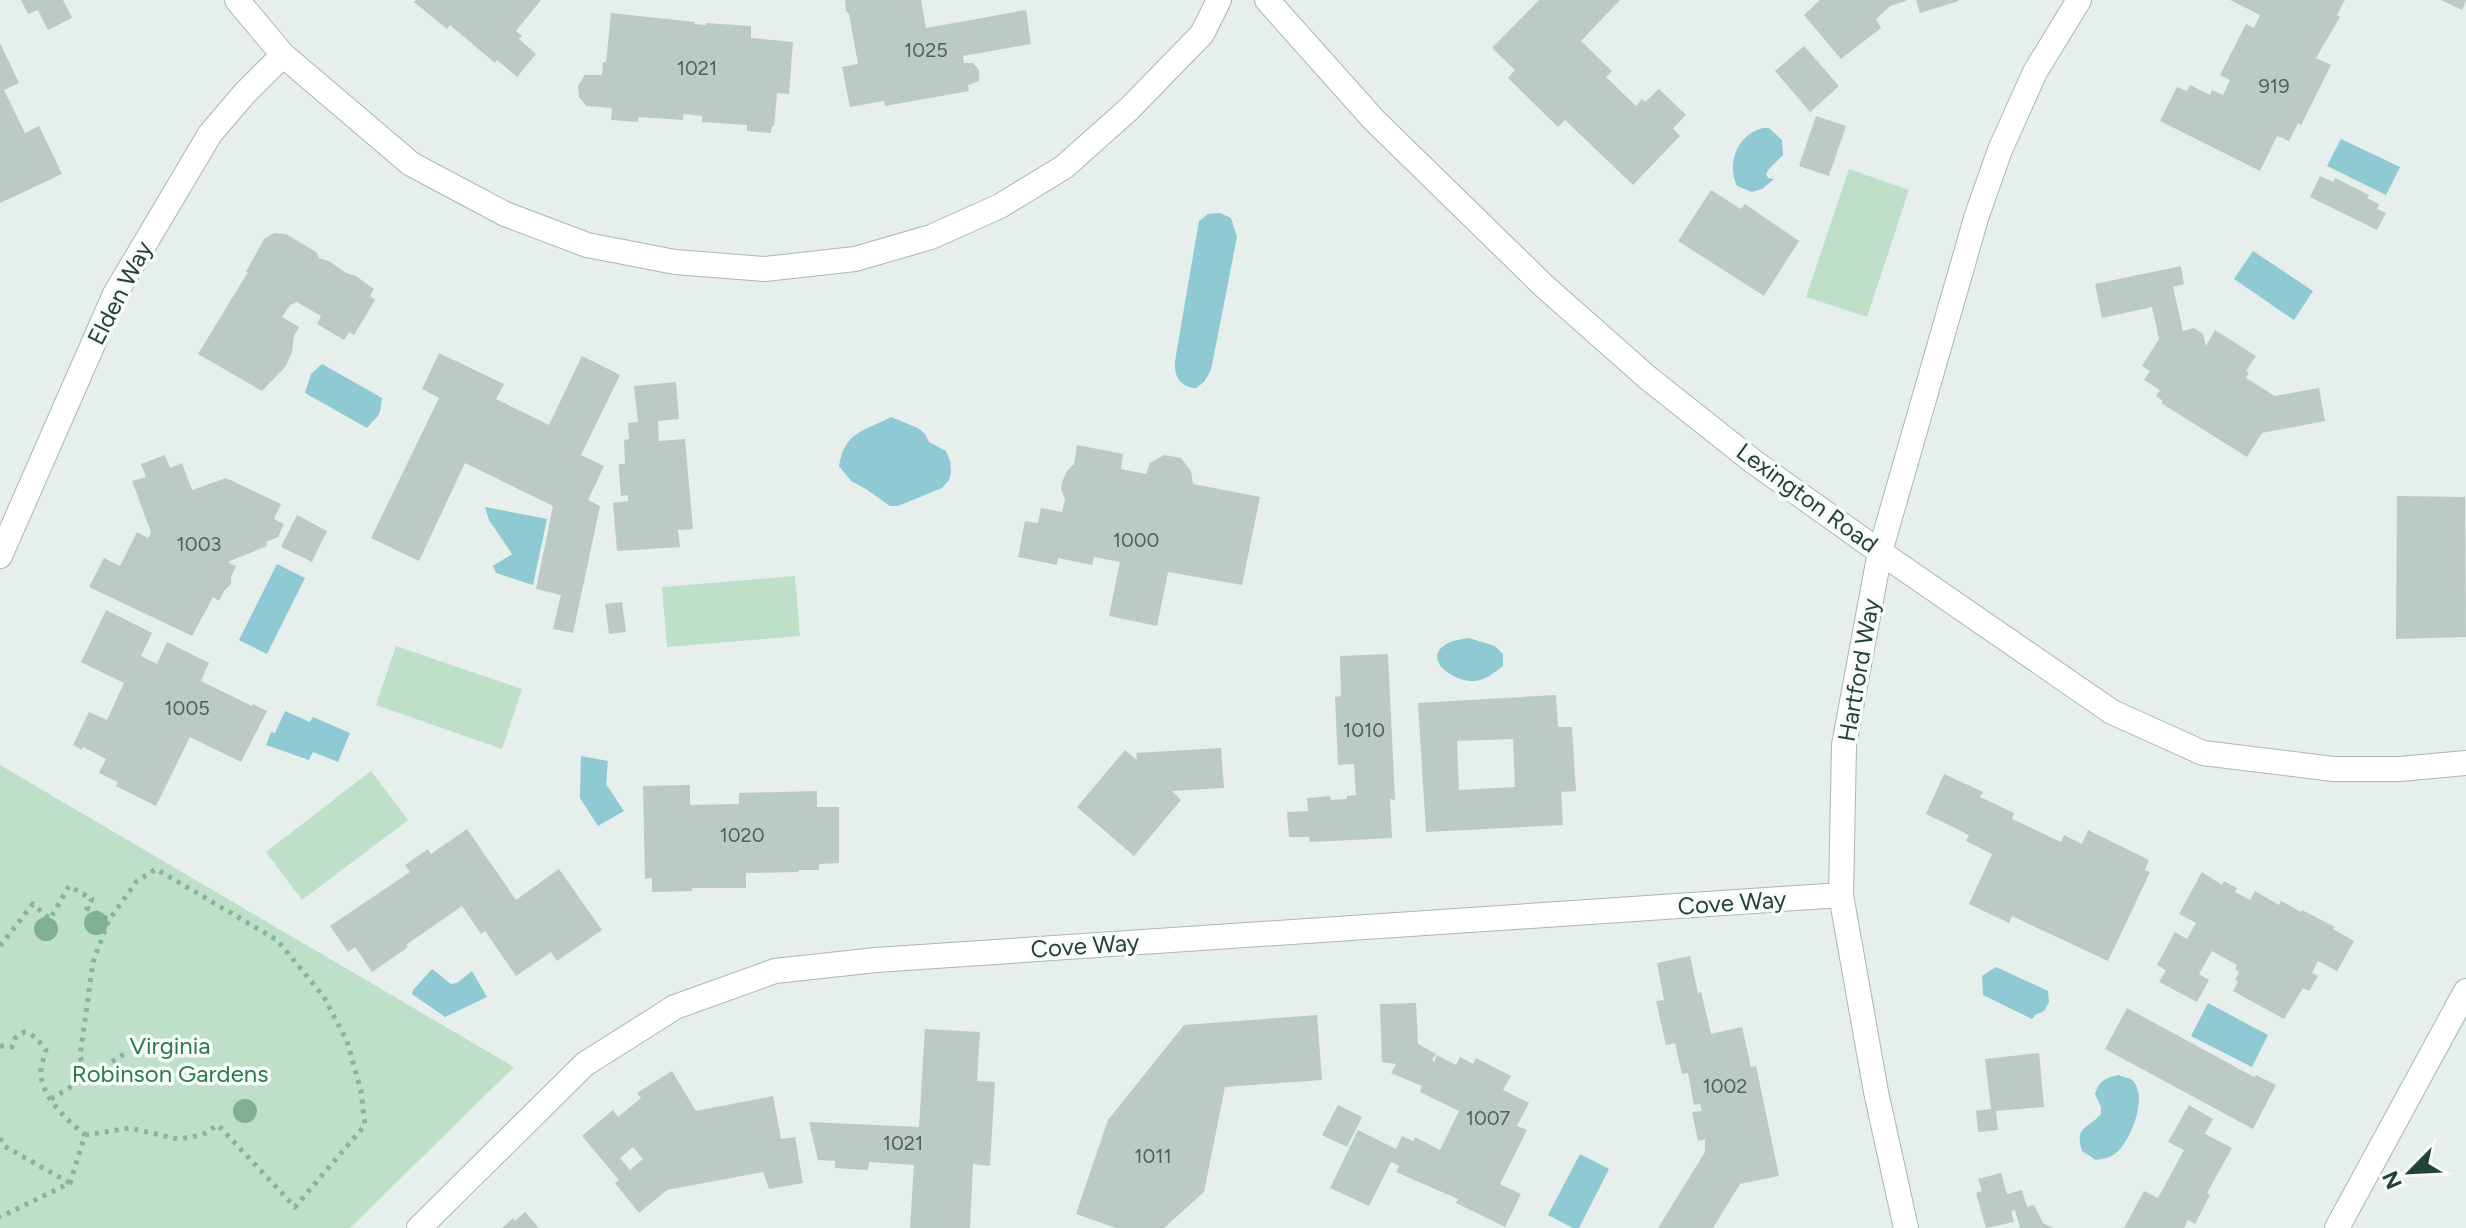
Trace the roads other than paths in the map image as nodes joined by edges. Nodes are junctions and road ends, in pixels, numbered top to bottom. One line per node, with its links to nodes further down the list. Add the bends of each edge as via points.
1 (237, 0): 5 (street)
2 (1219, 0): 5 (street, via 1202,34 1129,109 1064,167 1000,206 931,237 855,259 765,269 675,262 587,245 505,214 411,164)
3 (1267, 0): 6 (street, Lexington Road, via 1374,120 1544,286 1754,462)
4 (2079, 0): 6 (street, Hartford Way, via 2035,72 2000,150)
5 (283, 55): 7 (street, Elden Way, via 210,134 115,294)
6 (1880, 552): 8 (street, Lexington Road, via 2112,712 2203,753 2333,769); 9 (street, Hartford Way, via 1844,745)
7 (0, 556)
8 (2466, 763)
9 (1841, 895): 11 (street, Cove Way, via 775,971 675,1007 585,1064); 12 (street, Hartford Way)
10 (2466, 991): 13 (street)
11 (419, 1228)
12 (1906, 1228)
13 (2337, 1228)

